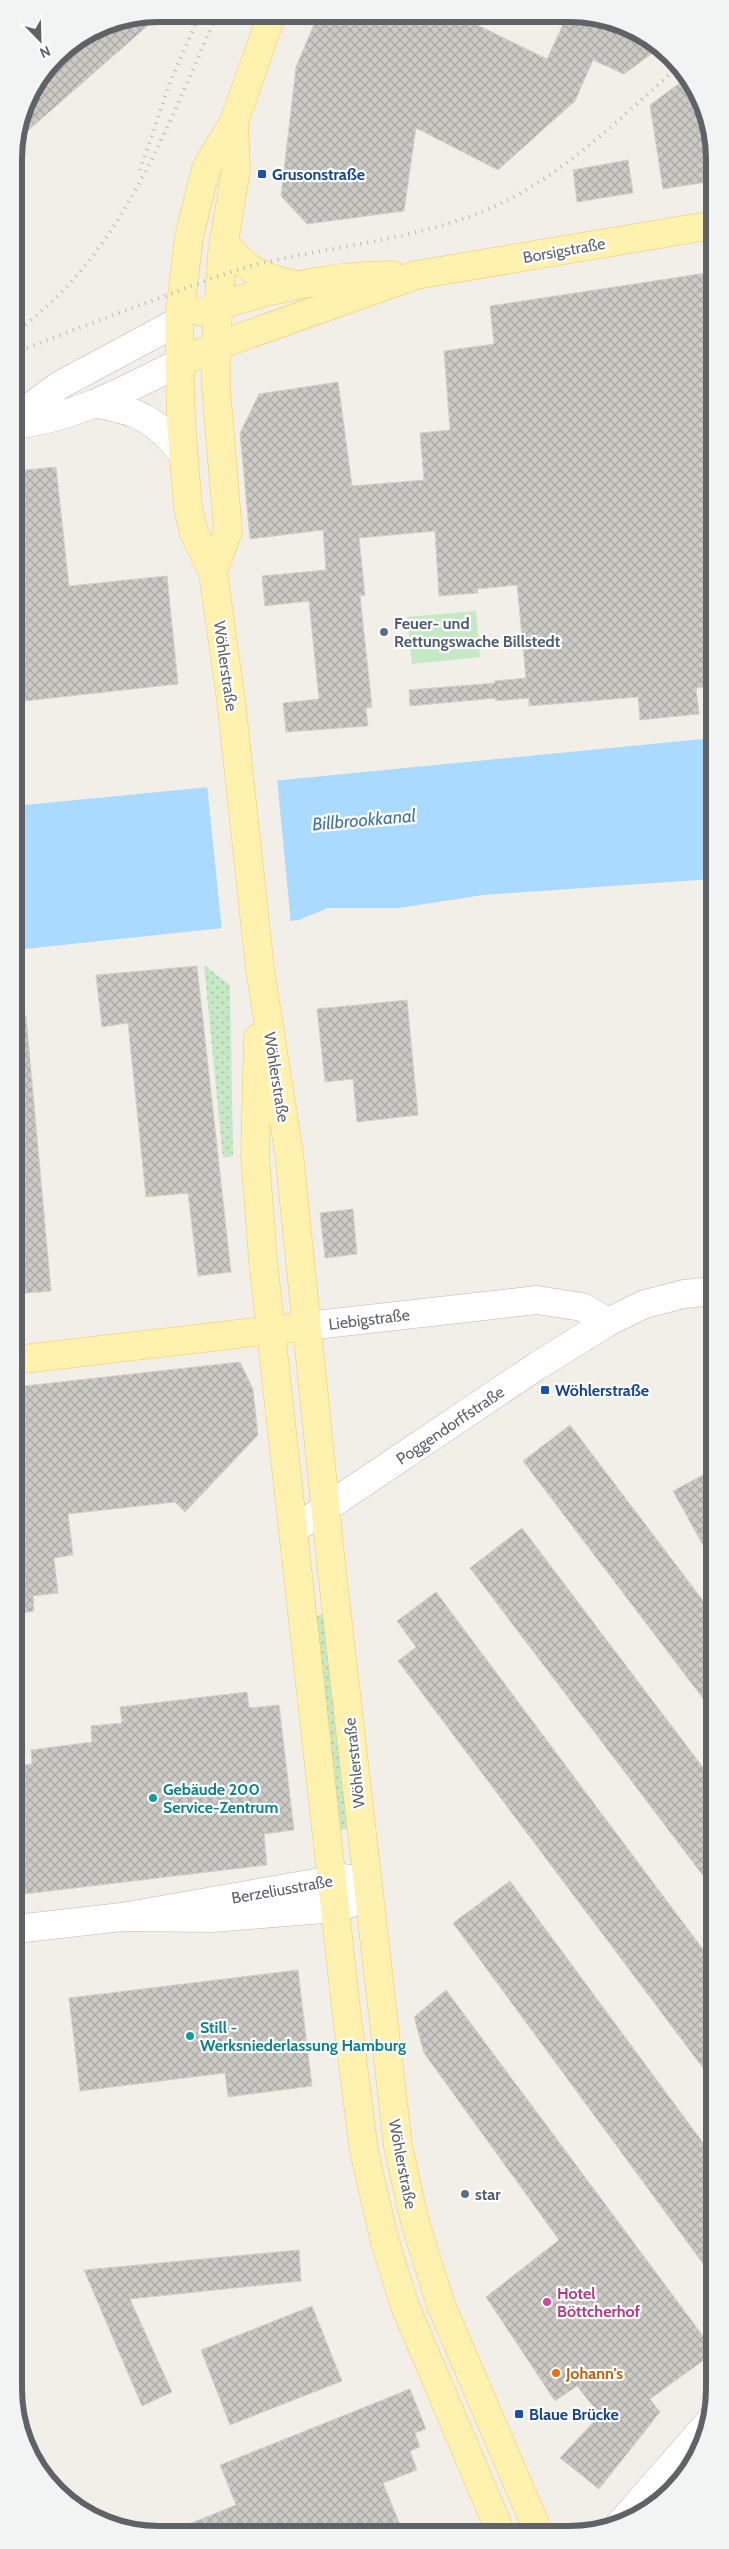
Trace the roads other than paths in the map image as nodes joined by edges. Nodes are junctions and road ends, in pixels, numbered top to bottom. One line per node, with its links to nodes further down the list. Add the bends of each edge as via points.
1 (269, 22): 2 (main road)
2 (234, 122): 4 (main road, via 236,170); 8 (main road, via 206,168 189,237)
3 (706, 226): 5 (main road, Borsigstraße)
4 (224, 239): 6 (main road, via 231,251 256,273 278,282); 7 (main road)
5 (416, 275): 6 (main road, Borsigstraße, via 368,275); 9 (main road, Borsigstraße)
6 (303, 286): 7 (main road, Borsigstraße)
7 (217, 307): 8 (main road, Borsigstraße); 9 (main road)
8 (179, 321): 10 (main road, Wöhlerstraße); 12 (street, via 60,385)
9 (216, 346): 10 (main road, Borsigstraße); 15 (main road, Wöhlerstraße, via 216,388 228,531)
10 (179, 363): 11 (street); 14 (main road, Wöhlerstraße)
11 (98, 404): 13 (street, via 44,422); 14 (street, via 144,416 164,431)
12 (23, 412)
13 (23, 424)
14 (183, 454): 15 (main road, Wöhlerstraße, via 194,533)
15 (213, 572): 16 (main road, Wöhlerstraße, via 237,747)
16 (260, 970): 19 (main road, Wöhlerstraße, via 289,1154); 20 (main road, Wöhlerstraße, via 255,1156)
17 (706, 1292): 18 (street, via 644,1304)
18 (608, 1322): 19 (street, Liebigstraße, via 582,1307 537,1300); 22 (street, Poggendorffstraße, via 537,1366)
19 (307, 1326): 20 (main road, Liebigstraße); 22 (main road, Wöhlerstraße)
20 (271, 1331): 21 (main road, Liebigstraße); 23 (main road, Wöhlerstraße)
21 (22, 1359)
22 (326, 1509): 23 (street, Poggendorffstraße); 25 (main road, Wöhlerstraße)
23 (293, 1530): 24 (main road, Wöhlerstraße)
24 (332, 1880): 25 (street, Berzeliusstraße, via 351,1879); 26 (main road, Wöhlerstraße); 27 (street, Berzeliusstraße)
25 (368, 1889): 26 (street, Berzeliusstraße, via 349,1904); 32 (main road, Wöhlerstraße, via 393,2108 415,2222 446,2318)
26 (335, 1908): 27 (street, Berzeliusstraße, via 212,1918); 31 (main road, Wöhlerstraße, via 364,2151 391,2265 421,2347)
27 (122, 1917): 28 (street, Berzeliusstraße)
28 (22, 1927)
29 (699, 2434): 30 (street)
30 (631, 2512)
31 (497, 2526)
32 (536, 2526)

